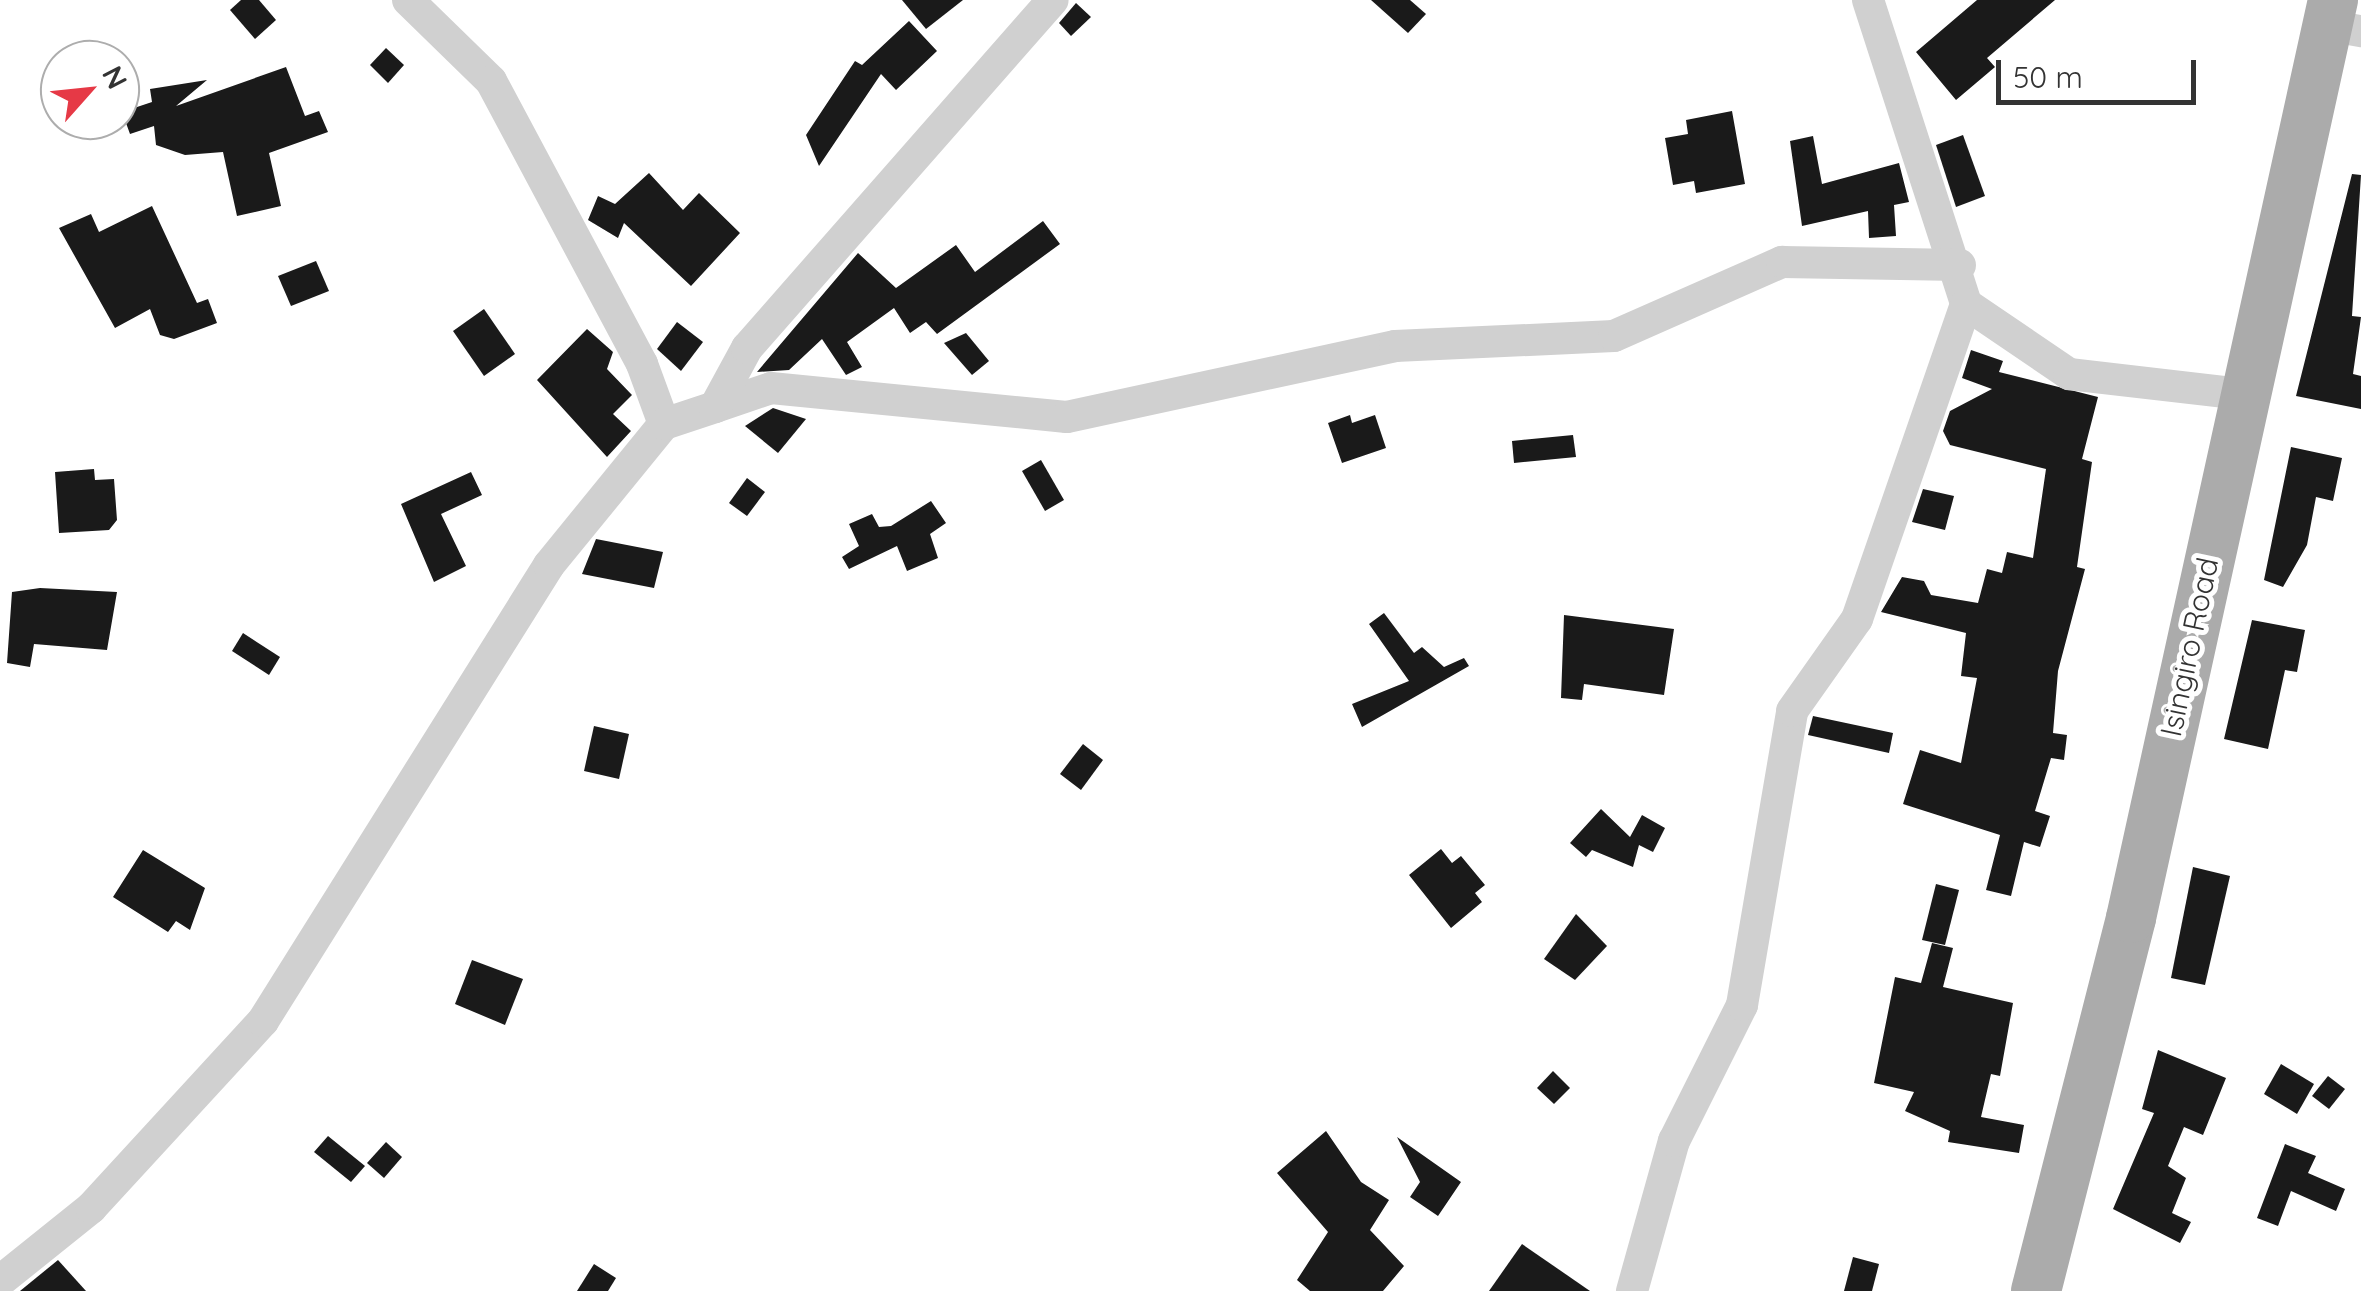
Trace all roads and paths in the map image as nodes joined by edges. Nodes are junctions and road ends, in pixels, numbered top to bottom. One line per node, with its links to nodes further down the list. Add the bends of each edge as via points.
1 (408, 0): 9 (street, via 491,82 642,364)
2 (1053, 0): 8 (street, via 748,348)
3 (1868, 0): 5 (street)
4 (2340, 19): 7 (main road, Isingiro Road)
5 (1960, 265): 6 (street); 8 (street, via 1782,262 1614,336 1394,346 1067,416 771,388)
6 (1966, 304): 7 (street, via 2069,374); 11 (street, via 1857,620 1792,711 1742,1005 1674,1142)
7 (2244, 394): 12 (main road, Isingiro Road, via 2131,918)
8 (716, 407): 9 (street)
9 (664, 424): 10 (street, via 550,565 263,1020 91,1208)
10 (0, 1281)
11 (1632, 1291)
12 (2036, 1291)

